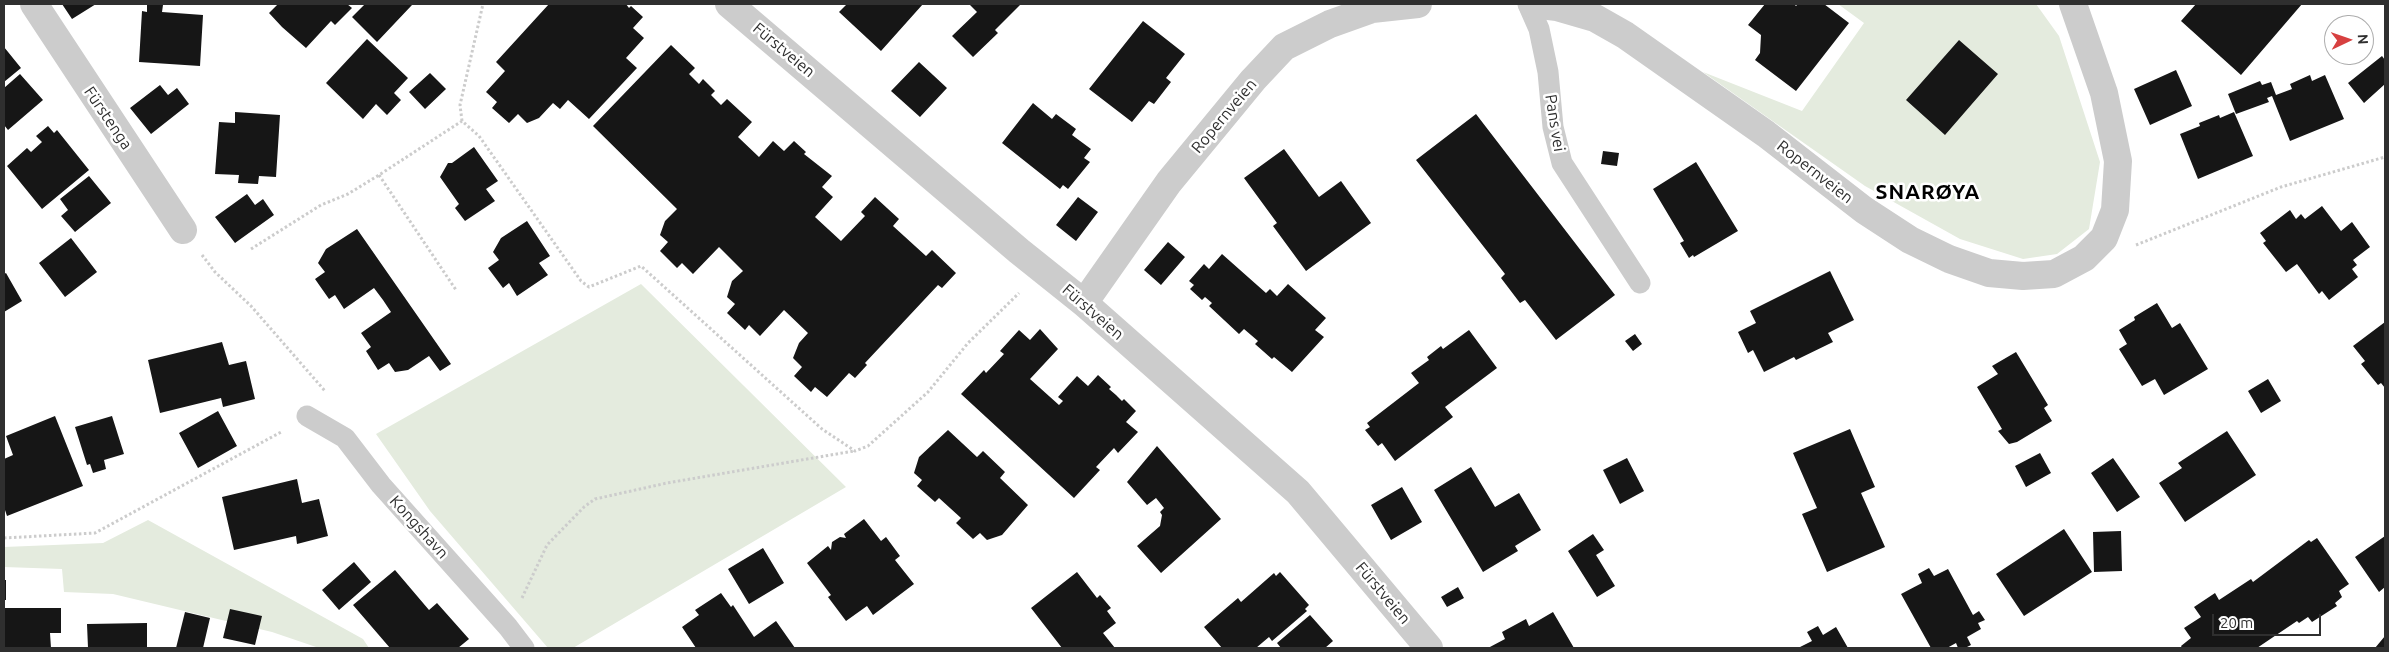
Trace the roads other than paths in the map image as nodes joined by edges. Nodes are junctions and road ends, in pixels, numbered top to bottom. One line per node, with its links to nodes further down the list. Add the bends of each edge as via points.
1 (34, 4): 7 (street, Fürstenga)
2 (729, 4): 9 (street, Fürstveien)
3 (1418, 4): 9 (street, Ropernveien, via 1372,8 1284,47 1169,182)
4 (1528, 4): 8 (lane, Pans vei, via 1539,29 1548,72 1553,127 1562,163)
5 (1532, 4): 6 (street, Ropernveien, via 1595,18 1625,35 1766,134 1864,210 1910,240 1989,273 2023,276 2054,274 2084,258 2104,238 2115,210 2118,161 2104,93)
6 (2073, 4)
7 (183, 230)
8 (1640, 282)
9 (1084, 303): 12 (street, Fürstveien, via 1298,492)
10 (307, 416): 11 (lane, Kongshavn, via 345,438 381,485)
11 (524, 648)
12 (1429, 648)

